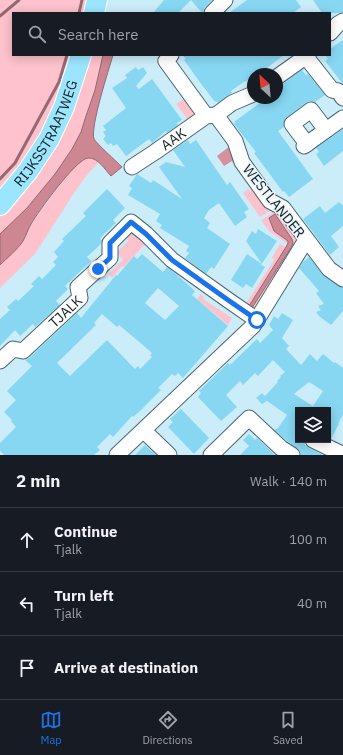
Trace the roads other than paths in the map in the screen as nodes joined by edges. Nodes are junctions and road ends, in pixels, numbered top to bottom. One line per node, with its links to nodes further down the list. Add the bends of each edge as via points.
1 (98, 0): 3 (main road)
2 (225, 0): 4 (street)
3 (94, 12)
4 (213, 12)
5 (343, 21): 6 (street)
6 (331, 32)
7 (81, 56): 17 (main road, RIJKSSTRAATWEG, via 64,107 49,139 28,171)
8 (171, 56): 13 (street, WESTLANDER, via 166,61)
9 (307, 56): 10 (street); 12 (street, via 332,90 338,91)
10 (283, 73)
11 (247, 97): 13 (street)
12 (343, 98)
13 (211, 115): 16 (street, AAK); 18 (street, WESTLANDER, via 235,140 242,162 270,201 283,208)
14 (343, 118): 15 (street)
15 (326, 130): 15 (street, via 306,145 292,124 311,110)
16 (132, 167)
17 (0, 205)
18 (306, 240): 19 (street, via 329,269); 20 (street, WESTLANDER)
19 (343, 279)
20 (257, 320): 21 (street, TJALK, via 172,260 131,222 110,243 110,258 78,287 80,298 23,351 13,349); 22 (street, WESTLANDER)
21 (0, 361)
22 (144, 431): 25 (street, WESTLANDER); 26 (street)
23 (320, 443): 24 (street)
24 (342, 453)
25 (117, 455)
26 (169, 455)
27 (211, 455): 28 (street, via 249,418)
28 (292, 455)

